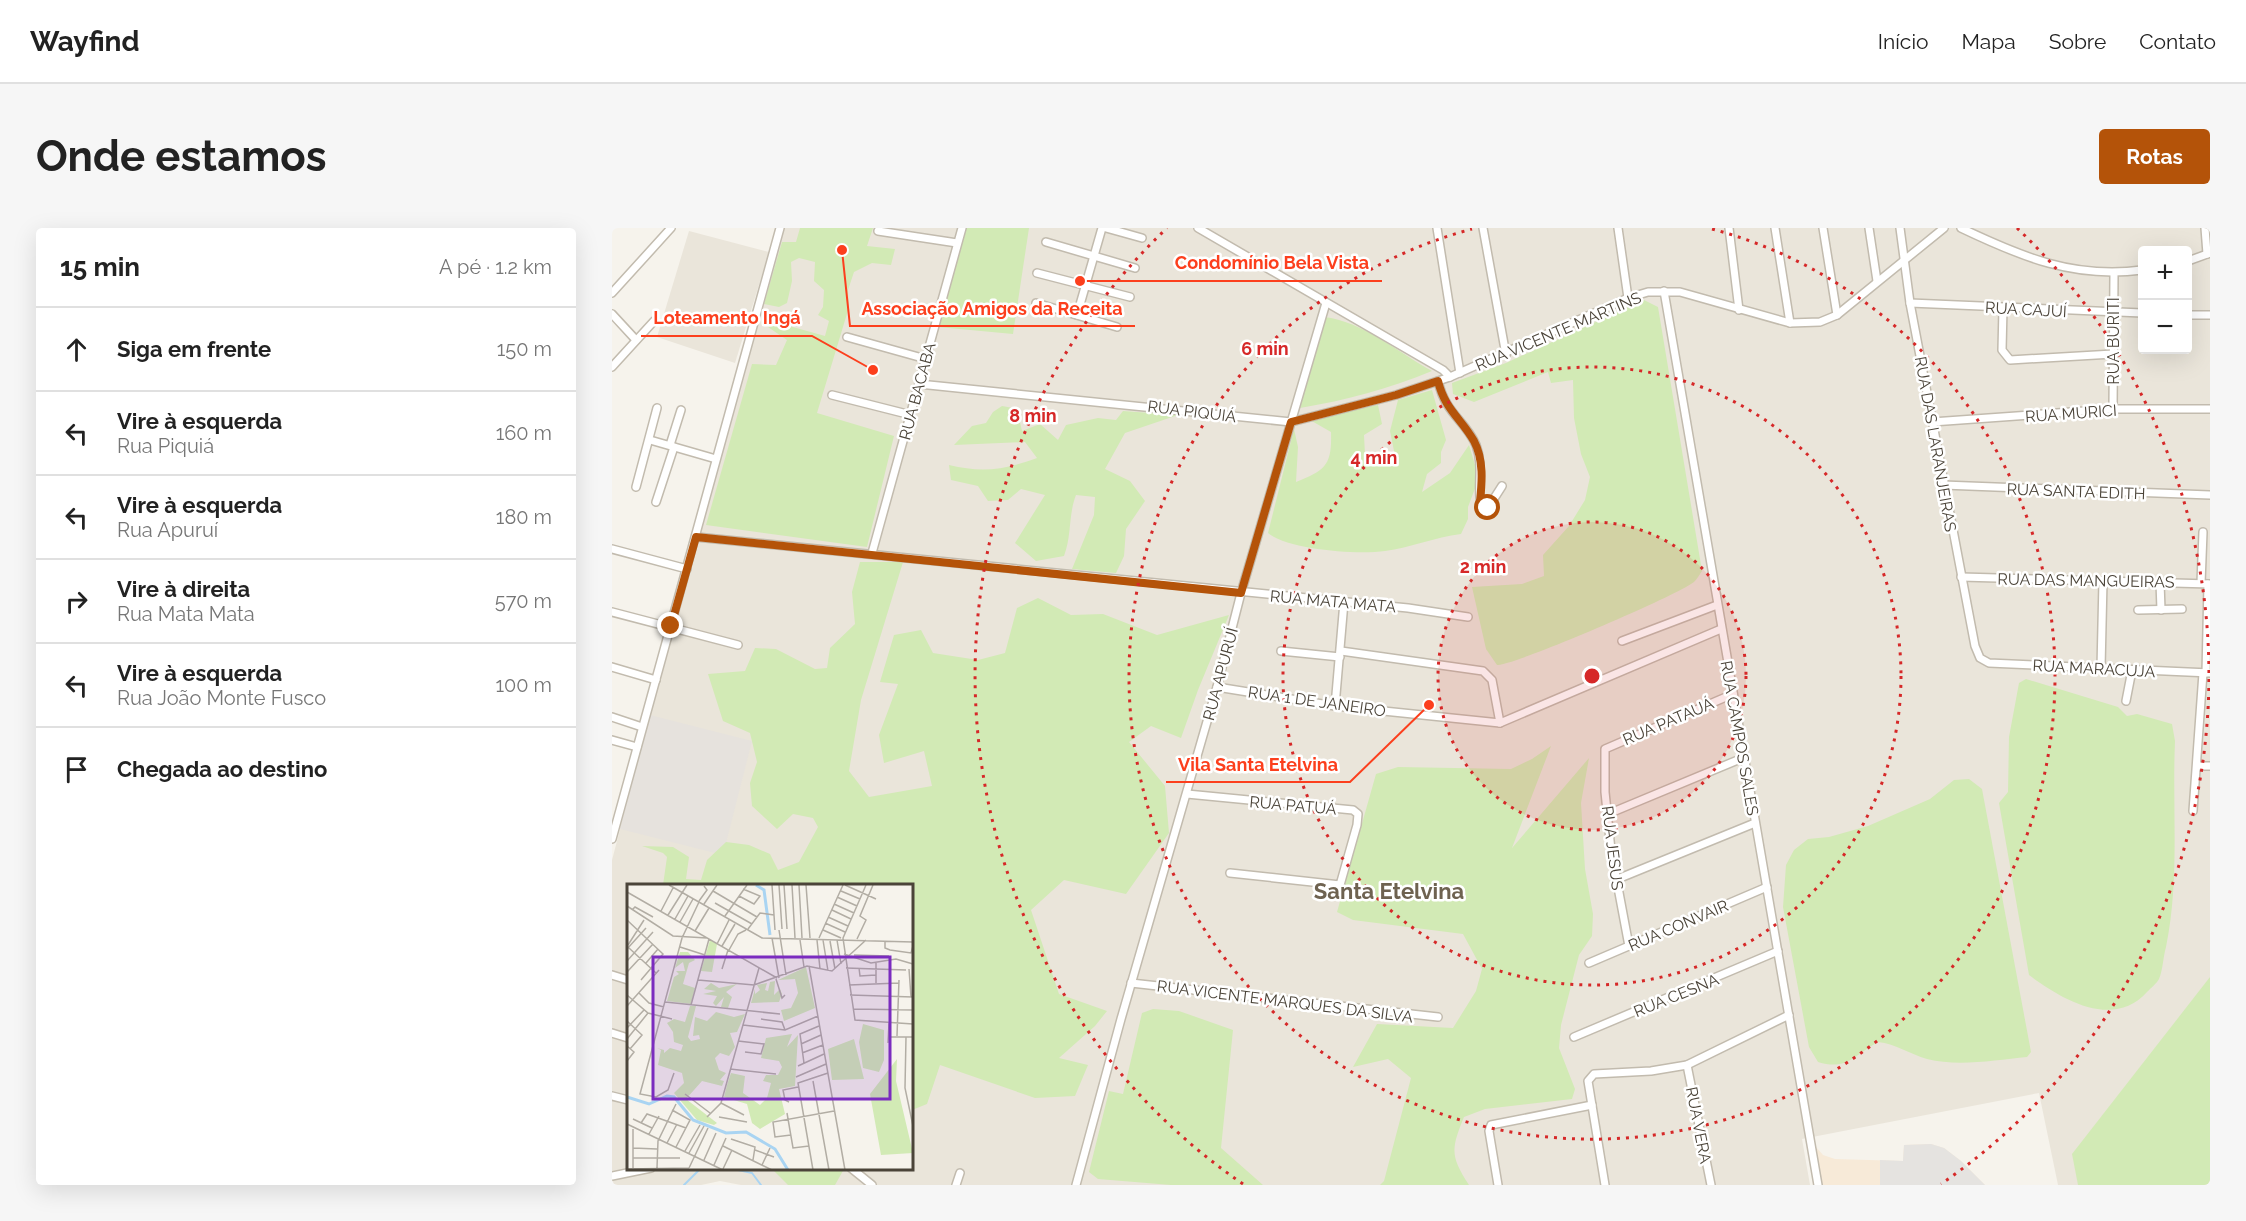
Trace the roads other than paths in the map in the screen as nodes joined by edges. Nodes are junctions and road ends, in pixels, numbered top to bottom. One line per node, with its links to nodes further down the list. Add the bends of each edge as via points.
1 (671, 228): 32 (street)
2 (780, 228): 70 (street)
3 (962, 228): 20 (street, RUA BACABA)
4 (1104, 228): 18 (street); 22 (street)
5 (1198, 228): 36 (street)
6 (1437, 228): 56 (street)
7 (1483, 228): 52 (street)
8 (1618, 228): 34 (street)
9 (1729, 228): 39 (street)
10 (1775, 228): 48 (street)
11 (1823, 228): 44 (street)
12 (1869, 228): 29 (street)
13 (1900, 228): 24 (street, RUA DAS LARANJEIRAS)
14 (1944, 228): 24 (street, RUA VICENTE MARTINS)
15 (1961, 228): 28 (street, via 2051,265)
16 (2205, 228): 21 (street)
17 (878, 231): 20 (street)
18 (1142, 237)
19 (1046, 242): 22 (street)
20 (957, 243): 54 (street, RUA BACABA)
21 (2209, 253): 23 (street)
22 (1094, 256): 25 (street); 30 (street)
23 (2192, 259)
24 (1904, 260): 29 (street, RUA VICENTE MARTINS); 37 (street, RUA DAS LARANJEIRAS)
25 (1135, 268)
26 (2138, 271): 28 (street)
27 (1037, 273): 30 (street)
28 (2114, 274): 40 (street, RUA BURITI)
29 (1877, 281): 44 (street, RUA VICENTE MARTINS)
30 (1086, 285): 33 (street); 43 (street)
31 (1664, 291): 34 (street, RUA VICENTE MARTINS); 39 (street, RUA VICENTE MARTINS); 87 (street, RUA CAMPOS SALES)
32 (612, 293)
33 (1130, 297)
34 (1628, 298): 52 (street, RUA VICENTE MARTINS)
35 (1036, 303): 43 (street)
36 (1326, 303): 57 (street); 66 (street, RUA APURUÍ)
37 (1910, 303): 38 (street, RUA CAJUÍ); 67 (street, RUA DAS LARANJEIRAS)
38 (2003, 308): 40 (street, RUA CAJUÍ); 53 (street, via 2002,350 2010,360)
39 (1739, 310): 48 (street, RUA VICENTE MARTINS)
40 (2113, 313): 42 (street, RUA CAJUÍ); 53 (street, RUA BURITI)
41 (612, 314): 51 (street)
42 (2138, 314)
43 (1077, 315): 49 (street)
44 (1837, 315): 48 (street, RUA VICENTE MARTINS, via 1820,322)
45 (2192, 315): 46 (street)
46 (2210, 315)
47 (654, 321): 51 (street)
48 (1790, 323)
49 (1117, 327)
50 (847, 338): 54 (street)
51 (636, 340): 55 (street)
52 (1506, 354): 56 (street, RUA VICENTE MARTINS)
53 (2113, 354): 62 (street, RUA BURITI)
54 (926, 359): 59 (street, RUA BACABA)
55 (612, 367)
56 (1460, 373): 57 (street, RUA PIQUIÁ)
57 (1450, 377): 58 (street, RUA PIQUIÁ)
58 (1438, 381): 66 (street, RUA PIQUIÁ); 72 (street, via 1446,405 1475,442 1482,468 1481,505 1492,506)
59 (919, 384): 65 (street, RUA BACABA); 66 (street, RUA PIQUIÁ)
60 (832, 395): 65 (street)
61 (657, 408): 68 (street)
62 (2113, 409): 63 (street, RUA MURICI); 67 (street, RUA MURICI)
63 (2210, 409)
64 (681, 410): 69 (street)
65 (911, 415): 79 (street, RUA BACABA)
66 (1291, 422): 85 (street, RUA APURUÍ)
67 (1932, 422): 71 (street, RUA DAS LARANJEIRAS)
68 (650, 440): 69 (street); 73 (street)
69 (672, 446): 70 (street); 75 (street)
70 (716, 459): 77 (street)
71 (1943, 485): 74 (street, RUA SANTA EDITH); 81 (street, RUA DAS LARANJEIRAS)
72 (1502, 486)
73 (636, 487)
74 (2210, 495)
75 (656, 502)
76 (2203, 532): 84 (street)
77 (696, 537): 79 (street, RUA MATA MATA); 80 (street)
78 (612, 549): 80 (street)
79 (873, 553): 85 (street, RUA MATA MATA)
80 (687, 569): 93 (street)
81 (1961, 577): 82 (street, RUA DAS MANGUEIRAS); 99 (street, RUA DAS LARANJEIRAS)
82 (2103, 581): 83 (street, RUA DAS MANGUEIRAS); 101 (street)
83 (2160, 582): 84 (street, RUA DAS MANGUEIRAS); 90 (street)
84 (2206, 584): 103 (street)
85 (1241, 593): 86 (street, RUA MATA MATA); 105 (street, RUA APURUÍ)
86 (1344, 602): 92 (street, RUA MATA MATA); 98 (street)
87 (1717, 605): 94 (street, RUA CAMPOS SALES); 95 (street)
88 (2182, 609): 90 (street)
89 (2138, 610): 90 (street)
90 (2160, 610)
91 (612, 612): 93 (street)
92 (1468, 616)
93 (671, 626): 96 (street); 104 (street)
94 (1721, 629): 106 (street, RUA CAMPOS SALES); 110 (street, RUA 1 DE JANEIRO)
95 (1622, 641)
96 (738, 645)
97 (1281, 651): 98 (street)
98 (1340, 654): 108 (street); 110 (street, via 1483,671 1492,680)
99 (1980, 658): 101 (street, RUA MARACUJA, via 1989,663)
100 (612, 667): 104 (street)
101 (2101, 668): 102 (street, RUA MARACUJA)
102 (2132, 670): 103 (street, RUA MARACUJA); 107 (street)
103 (2206, 673): 116 (street)
104 (656, 681): 111 (street)
105 (1218, 687): 108 (street, RUA 1 DE JANEIRO); 118 (street, RUA APURUÍ)
106 (1732, 694): 114 (street, RUA PATAUÁ); 115 (street, RUA CAMPOS SALES)
107 (2126, 701)
108 (1335, 706): 110 (street, RUA 1 DE JANEIRO)
109 (612, 717): 111 (street)
110 (1500, 723)
111 (642, 727): 113 (street)
112 (612, 740): 113 (street)
113 (637, 747): 122 (street)
114 (1605, 749): 120 (street, RUA JESUS)
115 (1745, 758): 120 (street); 121 (street, RUA CAMPOS SALES)
116 (2197, 766): 117 (street); 119 (street)
117 (2210, 766)
118 (1186, 794): 123 (street, RUA PATUÁ, via 1353,810 1358,814 1340,885); 131 (street, RUA APURUÍ)
119 (2193, 812)
120 (1608, 814): 124 (street, RUA JESUS)
121 (1755, 823): 124 (street); 125 (street, RUA CAMPOS SALES)
122 (612, 839)
123 (1230, 873)
124 (1616, 880): 126 (street, RUA JESUS)
125 (1767, 887): 126 (street, RUA CONVAIR); 127 (street, RUA CAMPOS SALES)
126 (1629, 946): 128 (street, RUA CONVAIR)
127 (1778, 951): 132 (street, RUA CAMPOS SALES); 135 (street, RUA CESNA)
128 (1589, 963)
129 (612, 975): 130 (street)
130 (627, 980)
131 (1131, 983): 133 (street, RUA VICENTE MARQUES DA SILVA); 147 (street, RUA APURUÍ)
132 (1789, 1015): 137 (street); 151 (street, RUA CAMPOS SALES)
133 (1438, 1017)
134 (612, 1033): 136 (street)
135 (1574, 1037)
136 (627, 1038)
137 (1687, 1065): 140 (street, via 1594,1074 1588,1081); 150 (street, RUA VERA)
138 (612, 1096): 139 (street)
139 (627, 1100)
140 (1592, 1105): 148 (street, via 1489,1127); 149 (street)
141 (641, 1170): 144 (street)
142 (853, 1170): 145 (street)
143 (960, 1173): 146 (street)
144 (612, 1176)
145 (872, 1185)
146 (956, 1185)
147 (1076, 1185)
148 (1498, 1185)
149 (1605, 1185)
150 (1711, 1185)
151 (1818, 1185)

